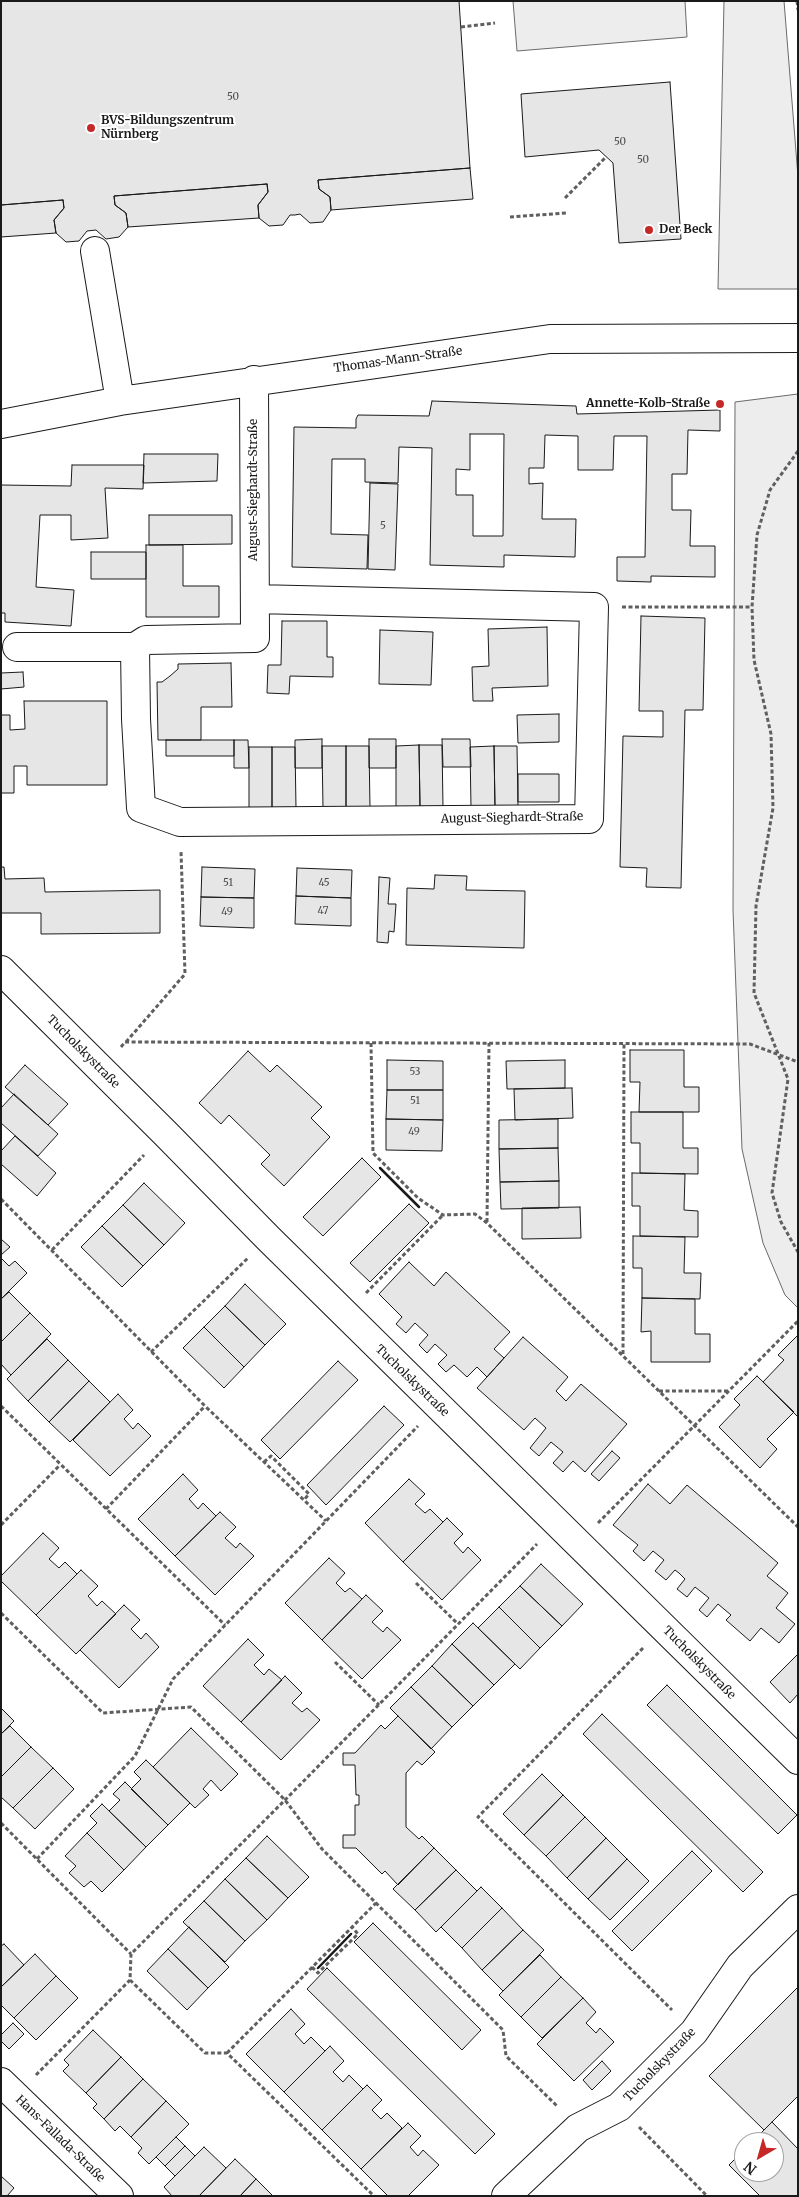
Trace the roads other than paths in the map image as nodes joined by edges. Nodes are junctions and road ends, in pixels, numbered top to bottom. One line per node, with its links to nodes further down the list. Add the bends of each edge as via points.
1 (94, 251): 4 (street)
2 (798, 338): 3 (street, Thomas-Mann-Straße, via 550,339)
3 (254, 380): 4 (street, Thomas-Mann-Straße); 6 (street, August-Sieghardt-Straße)
4 (120, 401): 5 (street, Thomas-Mann-Straße)
5 (1, 424)
6 (255, 600): 8 (street, August-Sieghardt-Straße, via 255,638 146,640); 8 (street, August-Sieghardt-Straße, via 594,606 589,818 180,822 141,808)
7 (17, 647): 8 (street, August-Sieghardt-Straße)
8 (135, 647)
9 (1, 970): 10 (street, Tucholskystraße, via 345,1315)
10 (798, 1760)
11 (798, 1909): 14 (street, Tucholskystraße, via 740,1966 694,2032 620,2107 578,2128)
12 (8, 2089): 13 (street, Hans-Fallada-Straße)
13 (118, 2196)
14 (506, 2196)

